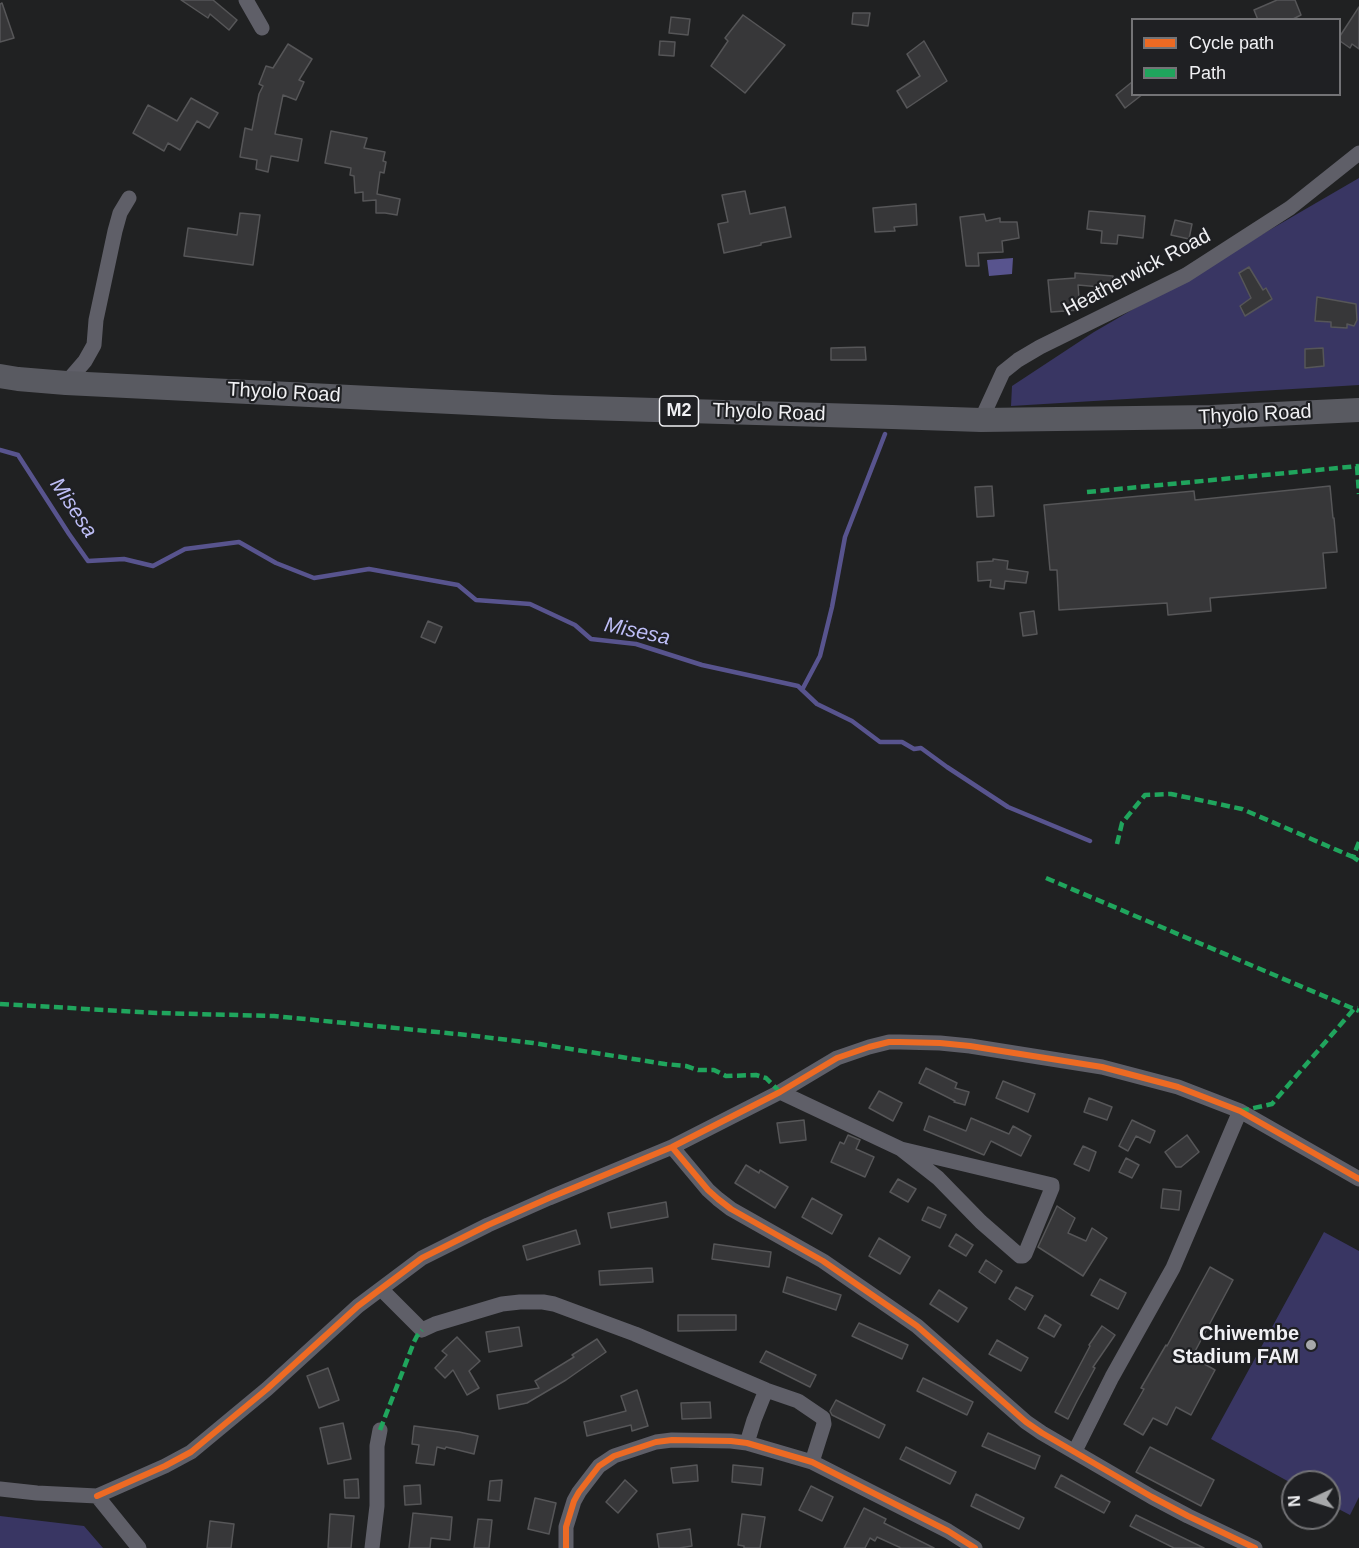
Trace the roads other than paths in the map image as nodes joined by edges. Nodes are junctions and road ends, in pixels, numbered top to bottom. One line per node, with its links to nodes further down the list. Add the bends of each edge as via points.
1 (246, 0): 2 (street)
2 (262, 28)
3 (1359, 153): 8 (street, Heatherwick Road, via 1290,208 1186,275 1018,360 1003,372)
4 (129, 198): 6 (street, via 115,231 93,345 85,362)
5 (0, 376): 6 (highway, Thyolo Road / M2)
6 (66, 383): 8 (highway, Thyolo Road / M2, via 553,408)
7 (1359, 410): 8 (highway, Thyolo Road / M2, via 1212,417)
8 (981, 420)
9 (780, 1092): 10 (street, via 837,1058 869,1047 889,1042 940,1043 1102,1067 1178,1087); 11 (street); 12 (street)
10 (1240, 1111): 13 (street); 18 (street, via 1173,1268)
11 (672, 1147): 14 (street, via 488,1225 422,1258); 18 (street, via 718,1199 824,1261 917,1326 1026,1422)
12 (901, 1149): 12 (street, via 1020,1256 1025,1254 1052,1185)
13 (1359, 1179)
14 (381, 1289): 15 (street, via 422,1330 502,1304 554,1304); 21 (street, via 190,1452)
15 (766, 1390): 17 (street); 19 (street, via 798,1401 823,1418)
16 (380, 1430): 23 (street)
17 (747, 1443): 19 (street); 24 (street, via 665,1441 607,1460 576,1497 566,1527)
18 (1075, 1451): 26 (street, via 1152,1497)
19 (812, 1462): 25 (street)
20 (0, 1489): 21 (street)
21 (97, 1496): 22 (street)
22 (139, 1548)
23 (372, 1548)
24 (566, 1548)
25 (975, 1548)
26 (1255, 1548)

